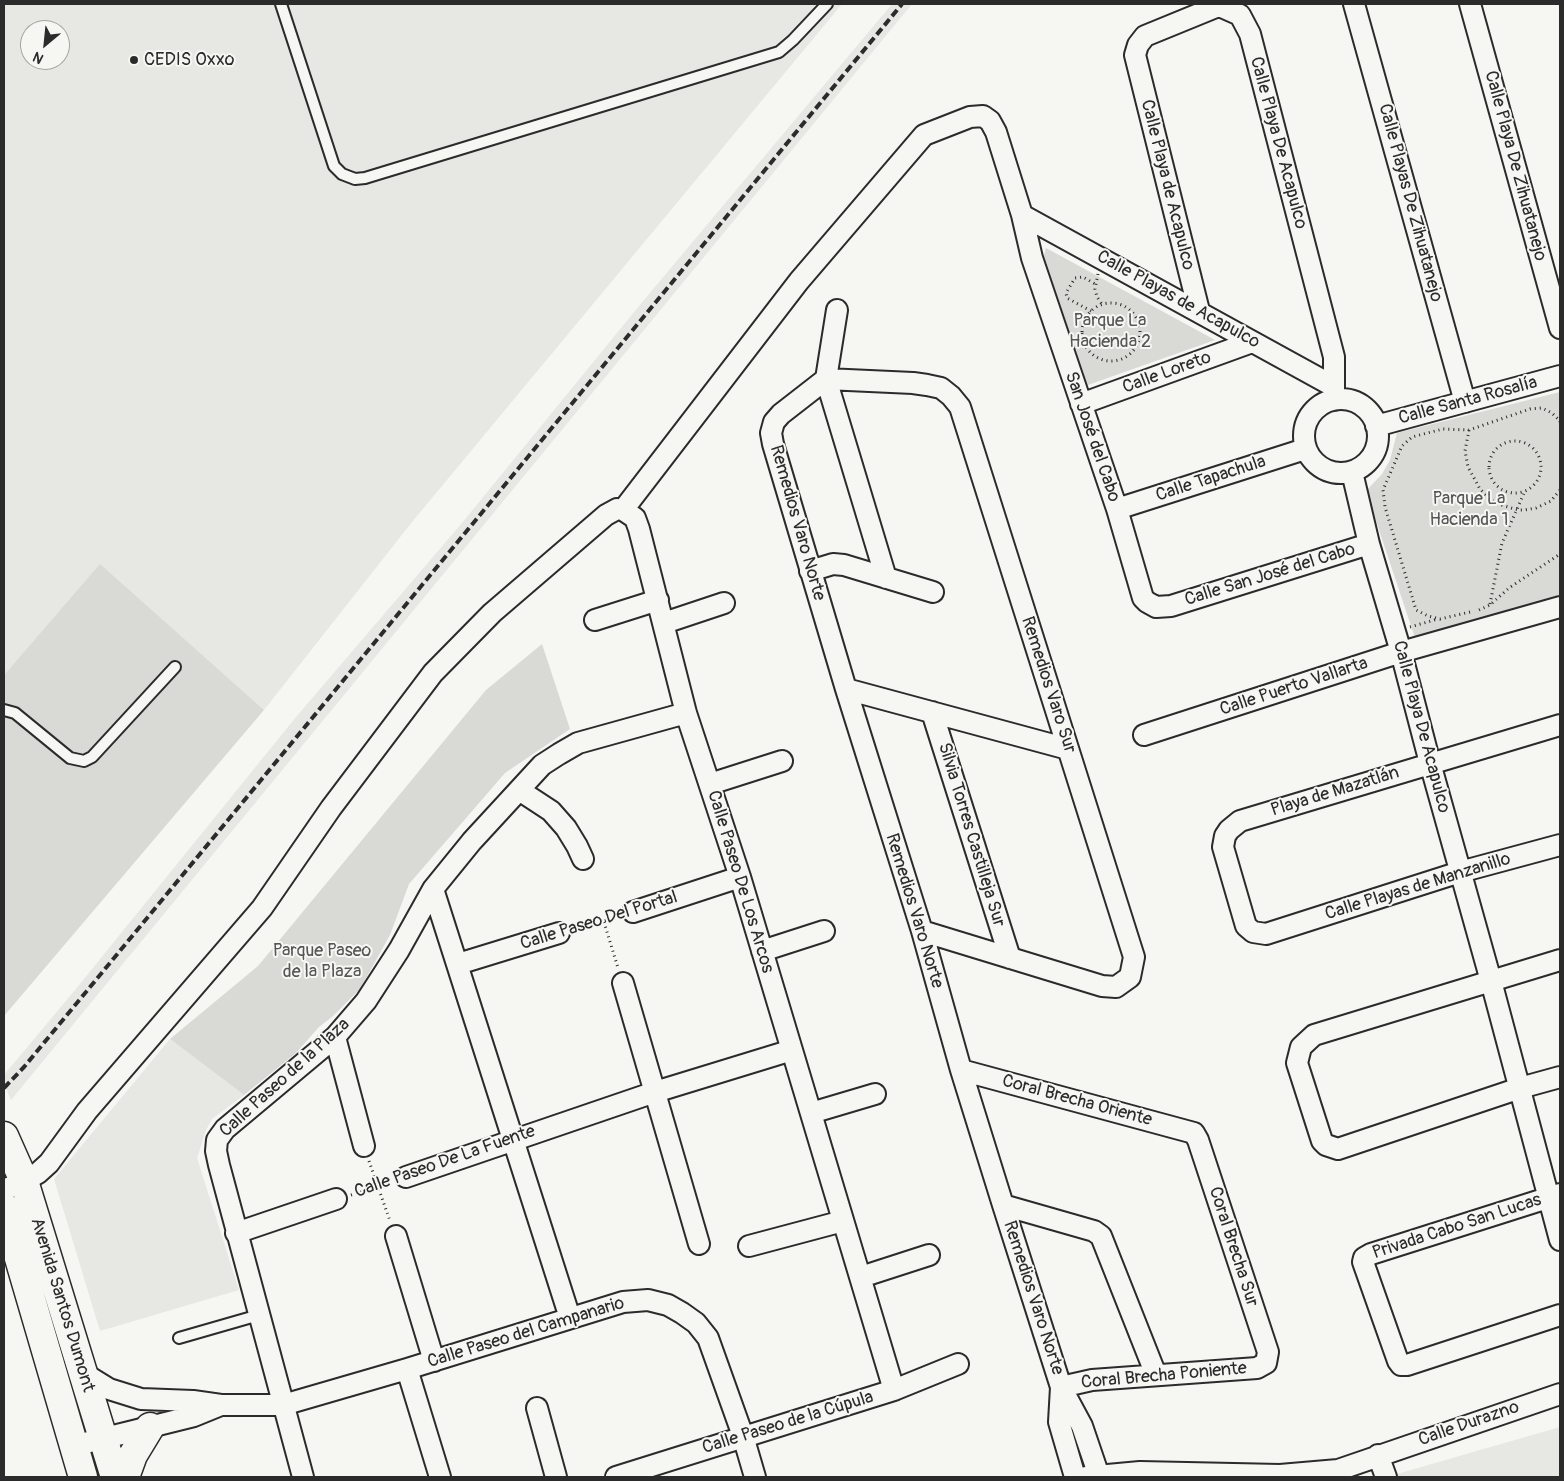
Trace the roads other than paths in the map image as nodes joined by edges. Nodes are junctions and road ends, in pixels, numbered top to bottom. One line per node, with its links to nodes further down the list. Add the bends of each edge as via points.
1 (281, 4): 2 (lane, via 334,166 342,174 355,179 779,52)
2 (827, 4)
3 (1354, 4): 14 (street, Calle Playas De Zihuatanejo)
4 (1470, 4): 9 (street, Calle Playa De Zihuatanejo)
5 (1136, 60): 8 (street, Calle Playa de Acapulco); 13 (street, Calle Playa De Acapulco, via 1138,45 1145,36 1216,7 1236,12 1245,22 1334,357)
6 (1022, 216): 8 (street, Calle Playas de Acapulco); 15 (street, San José del Cabo, via 1032,258); 20 (street, San José del Cabo, via 990,122 982,116 970,117 924,134 799,281)
7 (837, 310): 12 (street)
8 (1199, 311): 10 (street, Calle Playas de Acapulco)
9 (1560, 328)
10 (1252, 342): 13 (street, Calle Playas de Acapulco); 15 (street, Calle Loreto)
11 (1560, 376): 14 (street, Calle Santa Rosalía)
12 (826, 379): 22 (street, Remedios Varo Norte, via 781,414 771,433); 23 (street); 39 (street, Remedios Varo Sur, via 913,383 941,388 960,408)
13 (1333, 393): 16 (street, via 1360,404 1370,413); 17 (street, via 1308,418 1303,433)
14 (1465, 402): 16 (street, Calle Santa Rosalía)
15 (1081, 404): 19 (street, San José del Cabo)
16 (1376, 426): 18 (street, via 1377,445 1368,462)
17 (1305, 449): 18 (street, via 1316,464 1333,473); 19 (street, Calle Tapachula)
18 (1352, 472): 21 (street, Calle Playa De Acapulco)
19 (1117, 509): 27 (street, San José del Cabo, via 1143,598 1151,605)
20 (614, 512): 25 (street, Calle Paseo De Los Arcos, via 635,518); 73 (street, via 492,613 433,673 331,808 262,908 87,1111 50,1163)
21 (1369, 544): 27 (street, Calle San José del Cabo); 31 (street, Calle Playa De Acapulco)
22 (810, 571): 23 (street, via 833,564 844,565); 33 (street, Remedios Varo Norte)
23 (886, 578): 24 (street)
24 (933, 592)
25 (658, 600): 29 (street); 30 (street, Calle Paseo De Los Arcos)
26 (724, 603): 30 (street)
27 (1171, 606)
28 (1560, 607): 31 (street, Calle Puerto Vallarta)
29 (596, 620)
30 (664, 623): 36 (street, Calle Paseo De Los Arcos)
31 (1402, 652): 38 (street, Calle Puerto Vallarta); 41 (street, Calle Playa De Acapulco)
32 (175, 667): 34 (lane, via 92,757 84,761 70,758 15,713)
33 (846, 689): 35 (street); 52 (street, Remedios Varo Norte)
34 (4, 710)
35 (932, 712): 39 (street); 55 (street, Silvia Torres Castilleja Sur)
36 (686, 714): 42 (street, Calle Paseo De Los Arcos); 43 (street, Calle Paseo de la Plaza, via 578,743 542,765)
37 (1560, 725): 41 (street, Playa de Mazatlán)
38 (1144, 735)
39 (1068, 749): 55 (street, Remedios Varo Sur, via 1134,957 1130,977 1116,987 1102,986)
40 (782, 761): 42 (street)
41 (1430, 763): 44 (street, Playa de Mazatlán); 47 (street, Calle Playa De Acapulco)
42 (710, 784): 48 (street, Calle Paseo De Los Arcos)
43 (519, 790): 46 (street, via 551,811 566,828); 49 (street, Calle Paseo de la Plaza)
44 (1240, 821): 47 (street, Calle Playas de Manzanillo, via 1225,836 1223,847 1246,926 1259,934)
45 (1560, 845): 47 (street, Calle Playas de Manzanillo)
46 (583, 859)
47 (1460, 872): 58 (street, Calle Playa De Acapulco)
48 (740, 877): 50 (street, Calle Paseo Del Portal); 54 (street, Calle Paseo De Los Arcos)
49 (433, 889): 57 (street); 60 (street, Calle Paseo de la Plaza, via 366,1002)
50 (633, 912)
51 (824, 931): 54 (street)
52 (922, 931): 55 (street); 62 (street, Remedios Varo Norte)
53 (559, 933): 57 (street, Calle Paseo Del Portal)
54 (762, 951): 61 (street, Calle Paseo De Los Arcos)
55 (1010, 958)
56 (1560, 960): 58 (street)
57 (458, 964): 70 (street)
58 (1491, 981): 64 (street, Calle Playa De Acapulco); 64 (street, via 1314,1035 1301,1047 1297,1063 1322,1141 1330,1147 1343,1148)
59 (623, 983): 65 (street)
60 (335, 1037): 71 (street); 79 (street, Calle Paseo de la Plaza, via 225,1129 217,1140 218,1165)
61 (792, 1050): 65 (street, Calle Paseo De La Fuente); 67 (street, Calle Paseo De Los Arcos)
62 (961, 1070): 68 (street, Coral Brecha Oriente); 76 (street, Remedios Varo Norte)
63 (1560, 1077): 64 (street)
64 (1520, 1088): 74 (street, Calle Playa De Acapulco)
65 (655, 1092): 70 (street, Calle Paseo De La Fuente); 82 (street)
66 (875, 1094): 67 (street)
67 (811, 1113): 78 (street, Calle Paseo De Los Arcos)
68 (1194, 1133): 91 (street, Coral Brecha Sur, via 1268,1352)
69 (6, 1139): 73 (main road, Avenida Santos Dumont)
70 (514, 1139): 72 (street, Calle Paseo De La Fuente); 88 (street)
71 (364, 1146)
72 (406, 1177)
73 (14, 1186): 94 (main road, Avenida Santos Dumont)
74 (1555, 1195): 81 (street, Calle Playa De Acapulco); 87 (street, Privada Cabo San Lucas, via 1371,1254 1364,1258 1363,1266 1401,1365)
75 (336, 1199): 79 (street, Calle Paseo De La Fuente)
76 (1003, 1205): 95 (street, via 1094,1231 1101,1236); 96 (street, Remedios Varo Norte)
77 (4, 1206): 105 (main road, Avenida Santos Dumont)
78 (843, 1221): 83 (street); 85 (street, Calle Paseo De Los Arcos)
79 (236, 1232): 86 (street, Calle Paseo de la Plaza)
80 (396, 1236): 90 (street)
81 (1560, 1240)
82 (699, 1244)
83 (749, 1246)
84 (929, 1255): 85 (street)
85 (861, 1277): 97 (street, Calle Paseo De Los Arcos)
86 (258, 1315): 89 (lane); 100 (street, Calle Paseo de la Plaza)
87 (1560, 1315)
88 (570, 1318): 90 (street, Calle Paseo del Campanario); 103 (street, Calle Paseo del Campanario, via 623,1302 648,1300 682,1313 708,1338)
89 (179, 1338)
90 (434, 1361): 93 (street, Calle Paseo del Campanario)
91 (1266, 1363): 95 (street, Coral Brecha Poniente, via 1257,1368)
92 (958, 1364): 97 (street, Calle Paseo de la Cúpula)
93 (408, 1369): 100 (street, Calle Paseo del Campanario); 114 (street)
94 (83, 1373): 99 (street, via 109,1389 141,1400); 104 (main road, Avenida Santos Dumont)
95 (1156, 1375): 96 (street, Coral Brecha Poniente, via 1092,1380)
96 (1061, 1387): 118 (street, Remedios Varo Norte, via 1059,1422); 119 (street, Remedios Varo Norte, via 1082,1426)
97 (894, 1390): 103 (street, Calle Paseo de la Cúpula)
98 (1560, 1394): 106 (street, Calle Durazno)
99 (221, 1405): 100 (street, Calle Paseo del Campanario); 102 (street, via 194,1416)
100 (283, 1405): 113 (street, Calle Paseo de la Plaza)
101 (537, 1408): 115 (street)
102 (150, 1427): 104 (street); 112 (main road, via 133,1455)
103 (743, 1436): 116 (street, Calle Paseo de la Cúpula); 117 (street, Calle Paseo del Campanario)
104 (103, 1438): 105 (street); 111 (main road, Avenida Santos Dumont)
105 (73, 1446): 110 (main road, Avenida Santos Dumont)
106 (1378, 1455): 107 (street, Calle Durazno); 120 (street)
107 (1356, 1471): 109 (street, Calle Durazno)
108 (1193, 1475): 109 (street, Calle Durazno); 119 (street, Calle Durazno, via 1140,1472)
109 (1219, 1475)
110 (83, 1477)
111 (115, 1477)
112 (125, 1477)
113 (303, 1477)
114 (440, 1477)
115 (556, 1477)
116 (616, 1477)
117 (754, 1477)
118 (1075, 1477)
119 (1092, 1477)
120 (1386, 1477)

